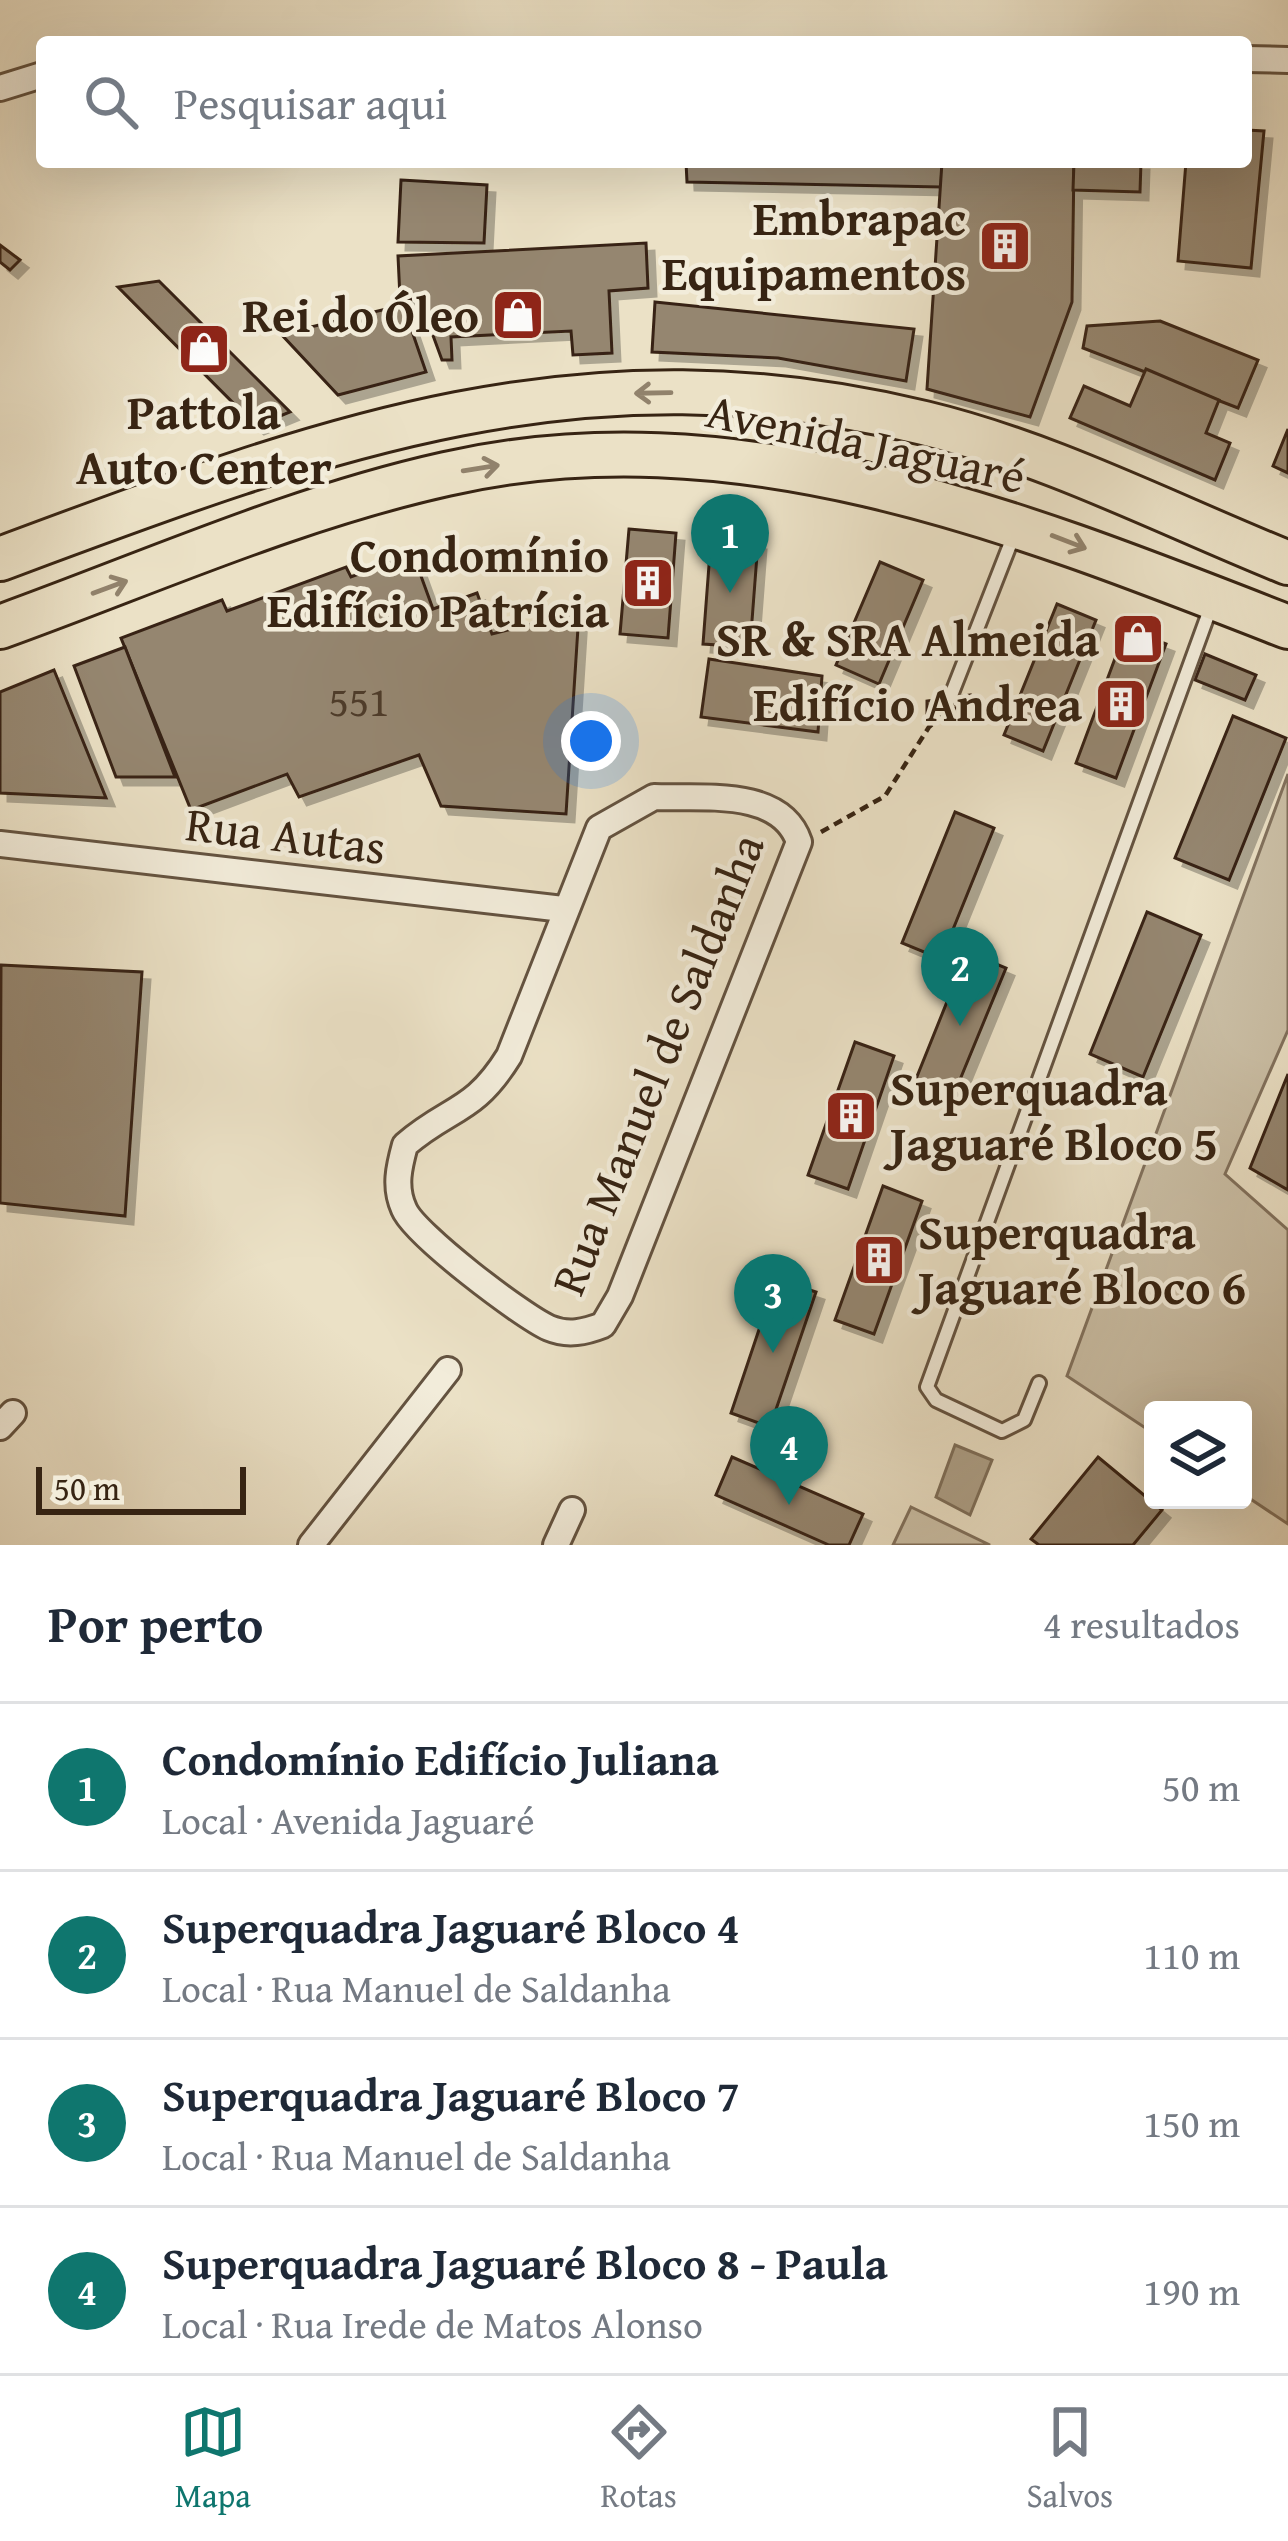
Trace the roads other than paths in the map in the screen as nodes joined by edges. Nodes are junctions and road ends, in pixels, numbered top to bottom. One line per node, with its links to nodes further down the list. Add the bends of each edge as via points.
1 (1252, 59): 2 (street)
2 (1288, 59)
3 (36, 77): 4 (street)
4 (0, 88)
5 (1019, 523): 8 (highway, Avenida Jaguaré, one-way to 8); 9 (highway, Avenida Jaguaré, one-way to 5, via 358,497 511,464 689,454 891,489); 11 (lane)
6 (0, 559): 7 (highway, Avenida Jaguaré, one-way to 6, via 925,423 685,392 583,394 406,422 253,465)
7 (1288, 562)
8 (1214, 598): 10 (highway, Avenida Jaguaré); 15 (lane, via 927,1387 936,1400 1002,1431 1024,1420)
9 (0, 627)
10 (1288, 627)
11 (949, 705)
12 (0, 844): 13 (street, Rua Autas)
13 (563, 909): 13 (street, Rua Manuel de Saldanha, via 598,829 654,797 747,800 782,818 799,842 620,1296 604,1325 581,1334 549,1328 430,1243 404,1212 397,1178 405,1145 465,1110 509,1056)
14 (448, 1370): 17 (street)
15 (1039, 1383)
16 (572, 1510): 18 (street)
17 (311, 1545)
18 (556, 1545)

